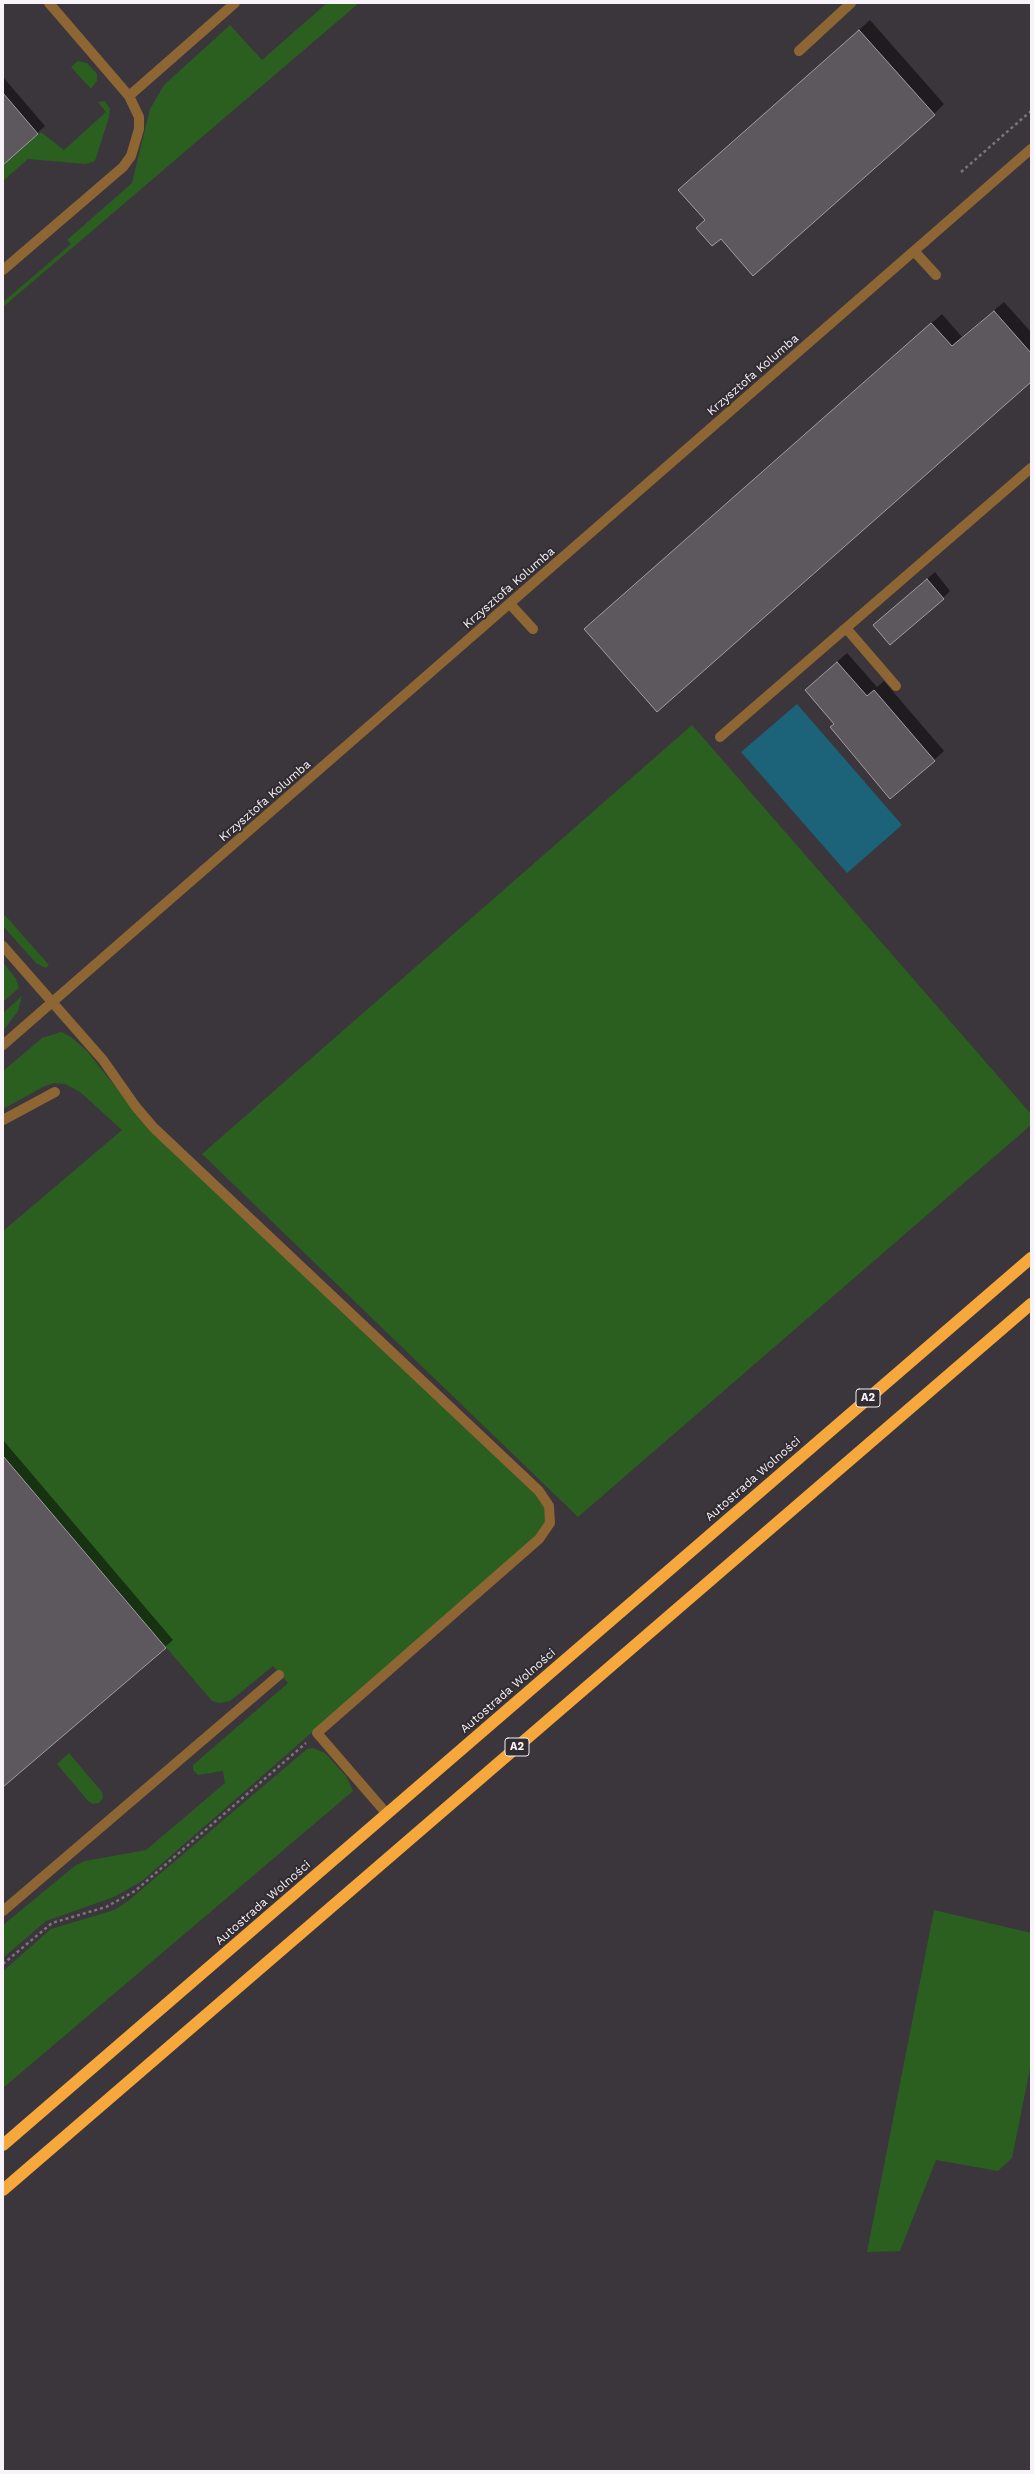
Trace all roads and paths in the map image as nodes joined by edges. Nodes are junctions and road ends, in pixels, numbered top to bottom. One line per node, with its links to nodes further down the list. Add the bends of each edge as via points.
1 (49, 3): 5 (street)
2 (235, 3): 5 (street)
3 (852, 3): 4 (street)
4 (799, 51)
5 (129, 96): 10 (street, via 139,117 138,136 131,156 123,167)
6 (1031, 111): 8 (path)
7 (1031, 149): 9 (street, Krzysztofa Kolumba)
8 (961, 172)
9 (914, 251): 11 (street); 13 (street, Krzysztofa Kolumba)
10 (3, 270)
11 (936, 275)
12 (1030, 471): 14 (street)
13 (510, 604): 15 (street); 19 (street, Krzysztofa Kolumba)
14 (846, 628): 16 (street); 17 (street)
15 (533, 629)
16 (896, 686)
17 (720, 736)
18 (3, 946): 19 (street)
19 (53, 1003): 20 (street, Krzysztofa Kolumba); 26 (street, via 103,1060 154,1128 539,1491 550,1506 550,1523 539,1539)
20 (3, 1045)
21 (55, 1092): 22 (street)
22 (3, 1120)
23 (1031, 1258): 27 (highway, Autostrada Wolności / A2)
24 (1031, 1304): 31 (highway, A2)
25 (279, 1675): 28 (street)
26 (317, 1733): 27 (street); 29 (path, via 135,1891 106,1906 52,1923)
27 (387, 1814): 30 (highway, Autostrada Wolności / A2)
28 (3, 1911)
29 (3, 1964)
30 (3, 2145)
31 (3, 2190)

